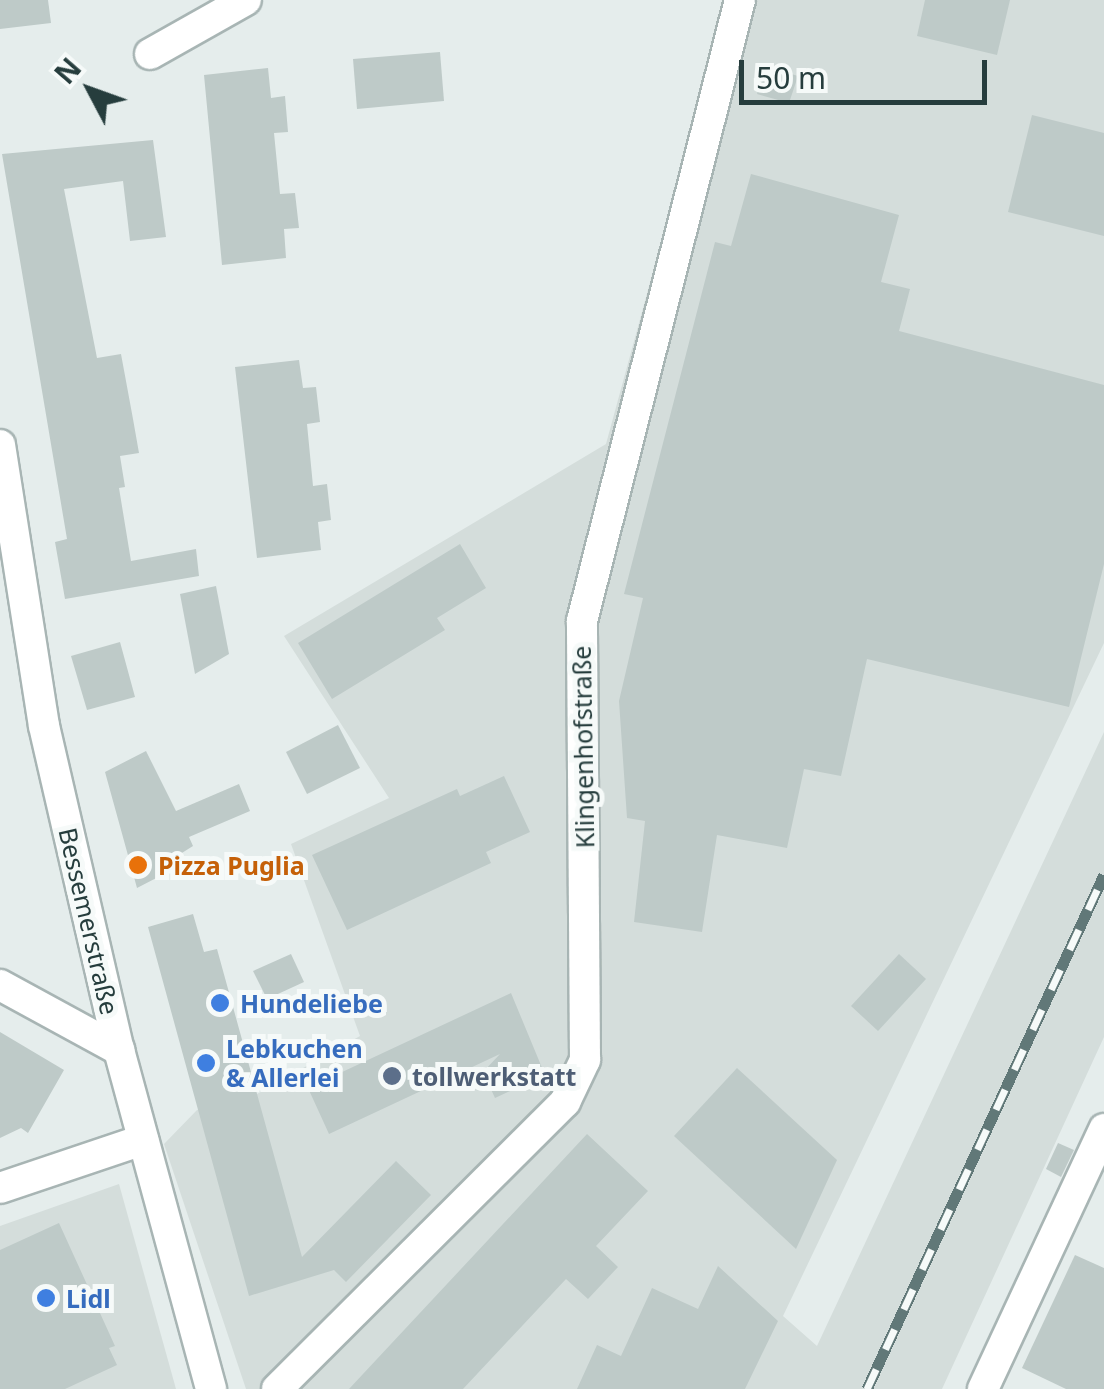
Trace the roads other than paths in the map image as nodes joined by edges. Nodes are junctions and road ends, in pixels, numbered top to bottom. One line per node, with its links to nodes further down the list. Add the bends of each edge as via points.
1 (246, 0): 3 (street)
2 (740, 0): 11 (street, Klingenhofstraße, via 582,621 585,1060 565,1102)
3 (150, 54)
4 (0, 445): 6 (street, Bessemerstraße, via 44,726)
5 (0, 984): 6 (street)
6 (119, 1050): 8 (street, Bessemerstraße)
7 (1104, 1129): 12 (street)
8 (143, 1140): 9 (street); 10 (street, Bessemerstraße)
9 (0, 1188)
10 (211, 1389)
11 (277, 1389)
12 (983, 1389)

